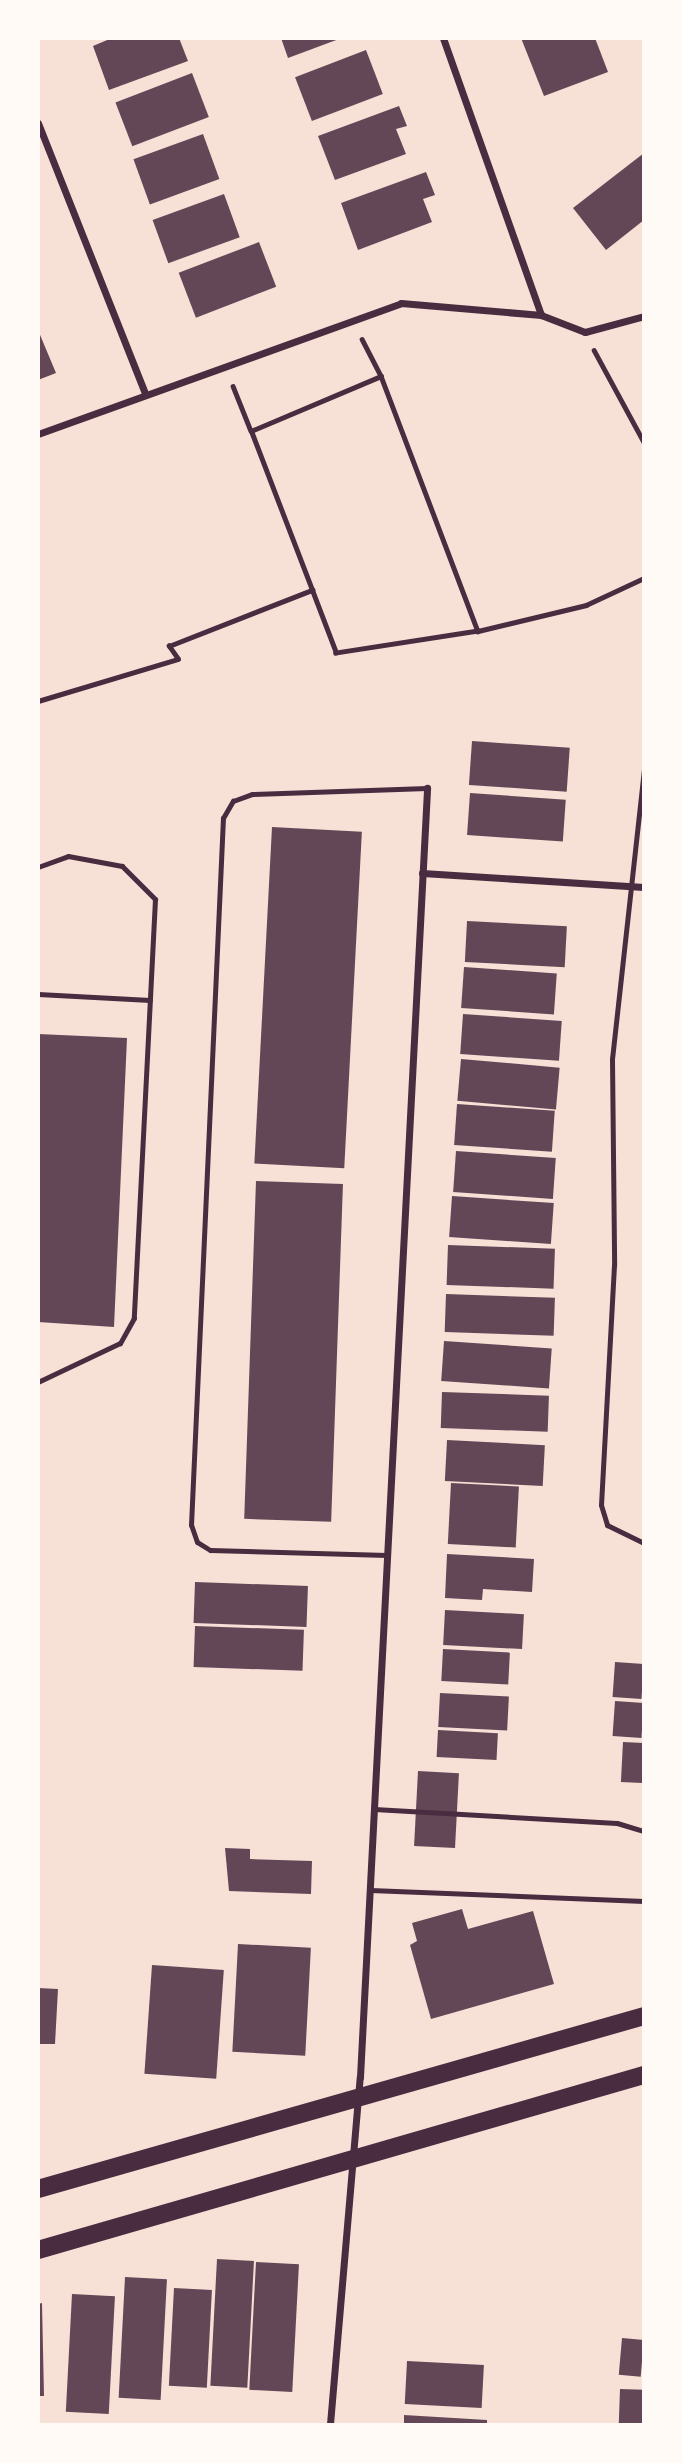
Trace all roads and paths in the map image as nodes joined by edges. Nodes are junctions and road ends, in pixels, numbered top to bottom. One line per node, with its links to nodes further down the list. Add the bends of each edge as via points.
1 (443, 38): 3 (street)
2 (38, 123): 9 (street)
3 (541, 315): 4 (street, via 401,303); 6 (street)
4 (351, 316): 7 (street); 8 (path)
5 (643, 316): 6 (street)
6 (585, 332): 12 (path)
7 (224, 365): 9 (street); 10 (path)
8 (381, 376): 10 (path); 15 (path)
9 (145, 393): 11 (street)
10 (251, 431): 14 (path)
11 (38, 434)
12 (643, 442)
13 (643, 578): 15 (path, via 586,605)
14 (312, 590): 15 (path, via 336,653); 16 (path, via 169,646 178,659)
15 (478, 631)
16 (38, 701)
17 (643, 769): 21 (lane)
18 (427, 788): 20 (street); 27 (lane, via 252,794 233,801 223,818 191,1525 197,1542 209,1550)
19 (38, 867): 24 (lane, via 68,856 122,866 155,899)
20 (422, 873): 21 (street); 27 (street)
21 (630, 886): 22 (street); 26 (lane, via 612,1059 614,1265 601,1505 607,1525)
22 (643, 887)
23 (38, 994): 24 (lane)
24 (150, 1000): 25 (lane, via 134,1318 120,1343)
25 (38, 1382)
26 (643, 1543)
27 (387, 1555): 28 (street)
28 (374, 1809): 29 (lane, via 617,1823); 30 (street)
29 (643, 1831)
30 (370, 1890): 31 (lane); 34 (street)
31 (643, 1901)
32 (643, 2015): 34 (main road)
33 (643, 2075): 35 (main road)
34 (358, 2096): 35 (street); 36 (main road)
35 (351, 2159): 37 (main road); 38 (street)
36 (38, 2189)
37 (38, 2250)
38 (330, 2424)

